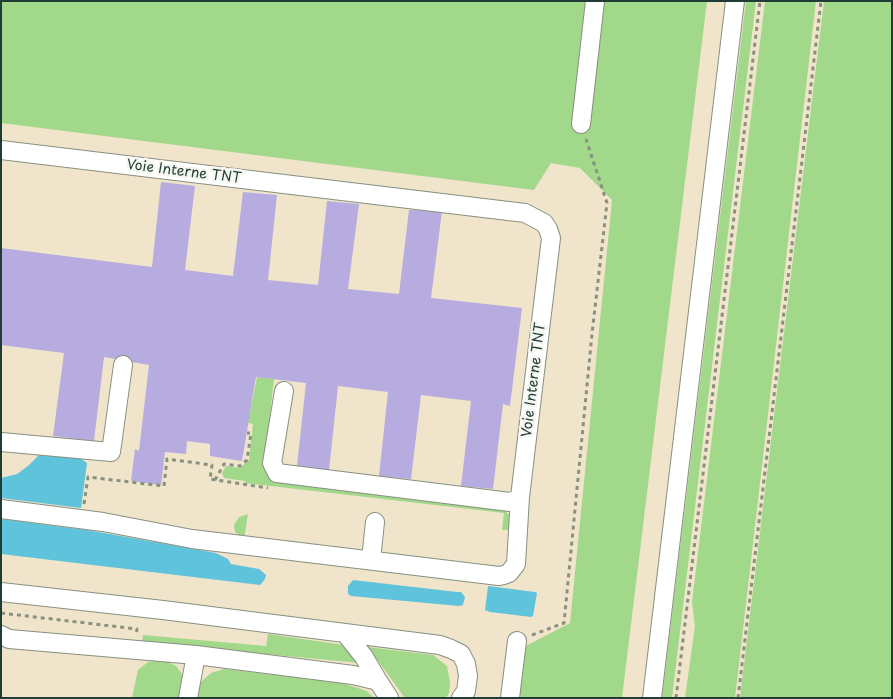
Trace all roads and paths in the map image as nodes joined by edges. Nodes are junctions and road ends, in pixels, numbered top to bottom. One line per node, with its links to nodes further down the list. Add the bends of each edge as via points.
1 (595, 1): 5 (lane)
2 (735, 1): 32 (lane)
3 (760, 1): 33 (path)
4 (821, 1): 34 (path)
5 (582, 124): 24 (path, via 607,204 564,623)
6 (1, 150): 15 (lane, Voie Interne TNT, via 525,213 538,218 551,238)
7 (123, 365): 10 (lane, via 111,452)
8 (284, 391): 15 (lane, via 272,463 277,473 510,502)
9 (246, 433): 11 (path, via 251,434 247,460 240,466 224,464)
10 (1, 442)
11 (215, 480): 12 (path); 17 (path, via 210,479 212,465 168,459 164,486 88,477)
12 (232, 482): 13 (path); 14 (path)
13 (231, 488)
14 (272, 488)
15 (520, 497): 19 (lane, Voie Interne TNT, via 516,564 509,573 500,576)
16 (1, 509): 17 (lane, Voie Interne TNT)
17 (82, 520): 19 (lane, Voie Interne TNT, via 192,539)
18 (375, 522): 19 (lane)
19 (371, 560)
20 (1, 592): 22 (lane)
21 (1, 614): 25 (path, via 136,629)
22 (345, 633): 27 (lane); 30 (lane, via 451,648 461,654 466,664 466,691)
23 (1, 636): 25 (lane)
24 (517, 641): 31 (lane)
25 (134, 650): 26 (lane)
26 (196, 655): 27 (lane); 28 (lane)
27 (378, 681): 29 (lane)
28 (188, 698)
29 (389, 698)
30 (461, 698)
31 (510, 698)
32 (652, 698)
33 (676, 698)
34 (738, 698)

